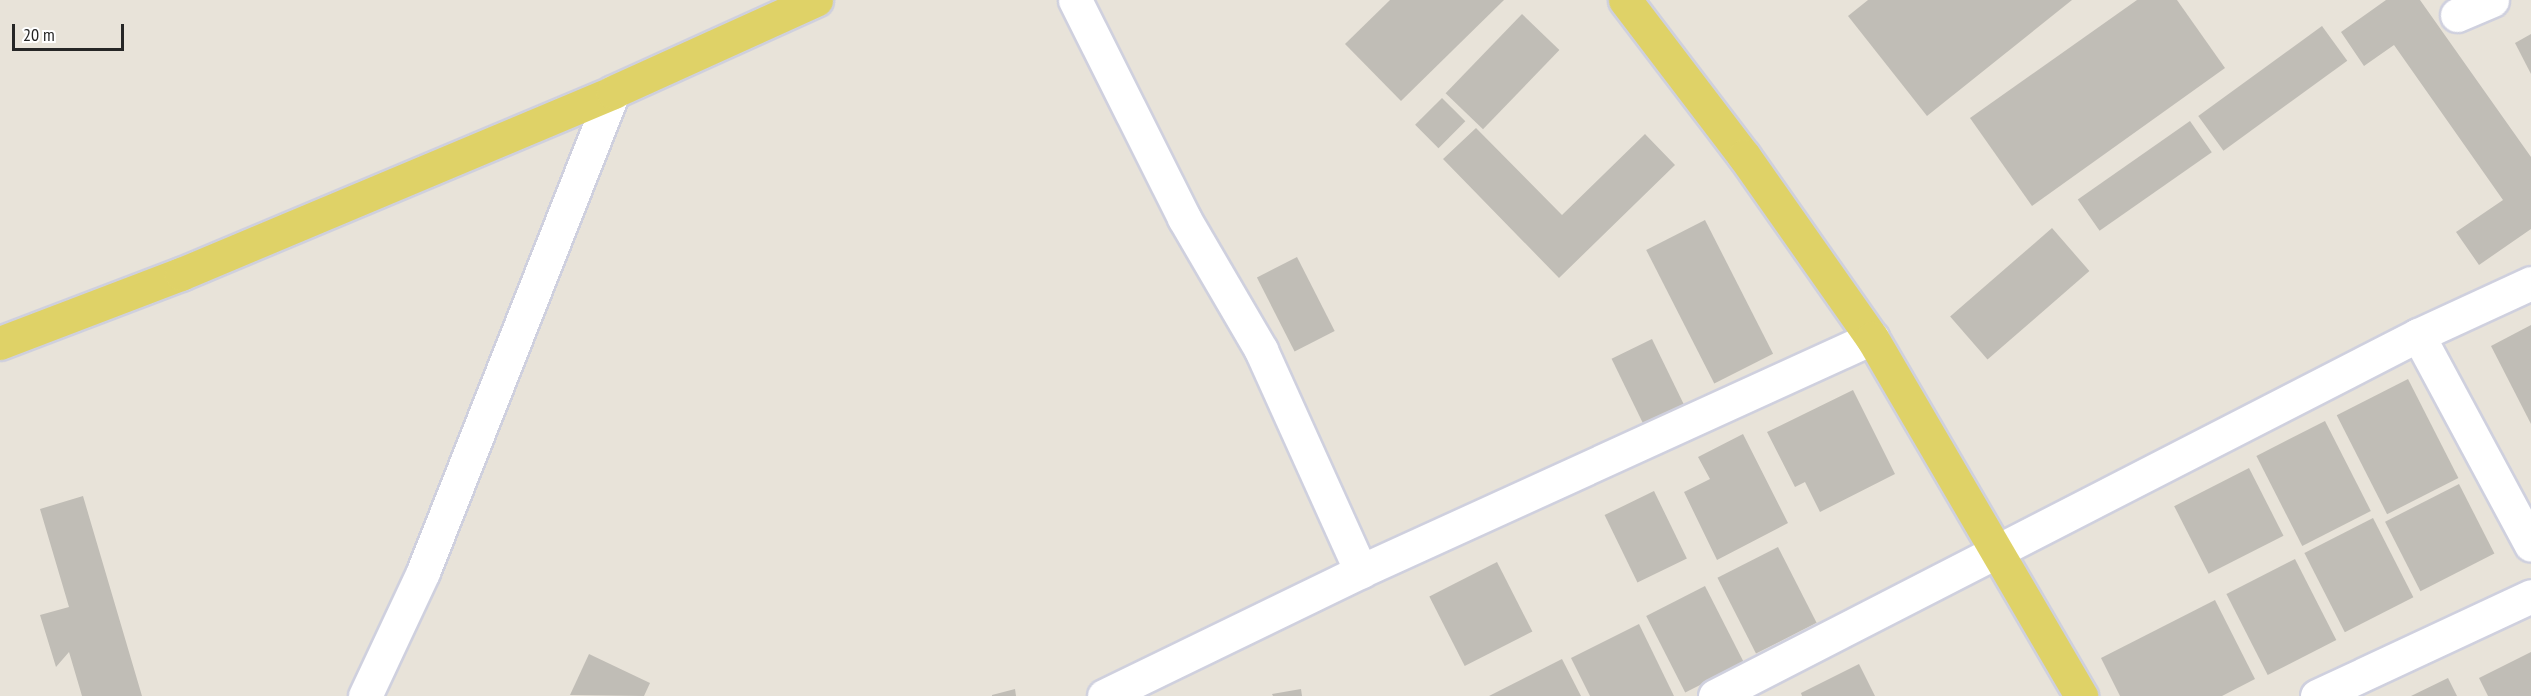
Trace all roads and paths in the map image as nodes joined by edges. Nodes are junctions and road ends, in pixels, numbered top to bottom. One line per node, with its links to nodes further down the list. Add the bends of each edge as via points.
1 (816, 0): 6 (main road)
2 (1075, 0): 13 (street, via 1184,218 1261,350)
3 (1625, 0): 9 (main road, via 1744,156)
4 (2492, 0): 5 (street)
5 (2457, 15)
6 (613, 92): 10 (main road, via 181,274); 15 (street, via 423,572)
7 (2531, 283): 8 (street)
8 (2418, 335): 11 (street); 12 (street)
9 (1872, 338): 12 (main road); 13 (street)
10 (0, 343)
11 (2531, 545)
12 (2000, 552): 17 (street); 18 (main road)
13 (1361, 571): 16 (street)
14 (2531, 596): 19 (street)
15 (366, 696)
16 (1104, 696)
17 (1715, 696)
18 (2081, 696)
19 (2317, 696)

